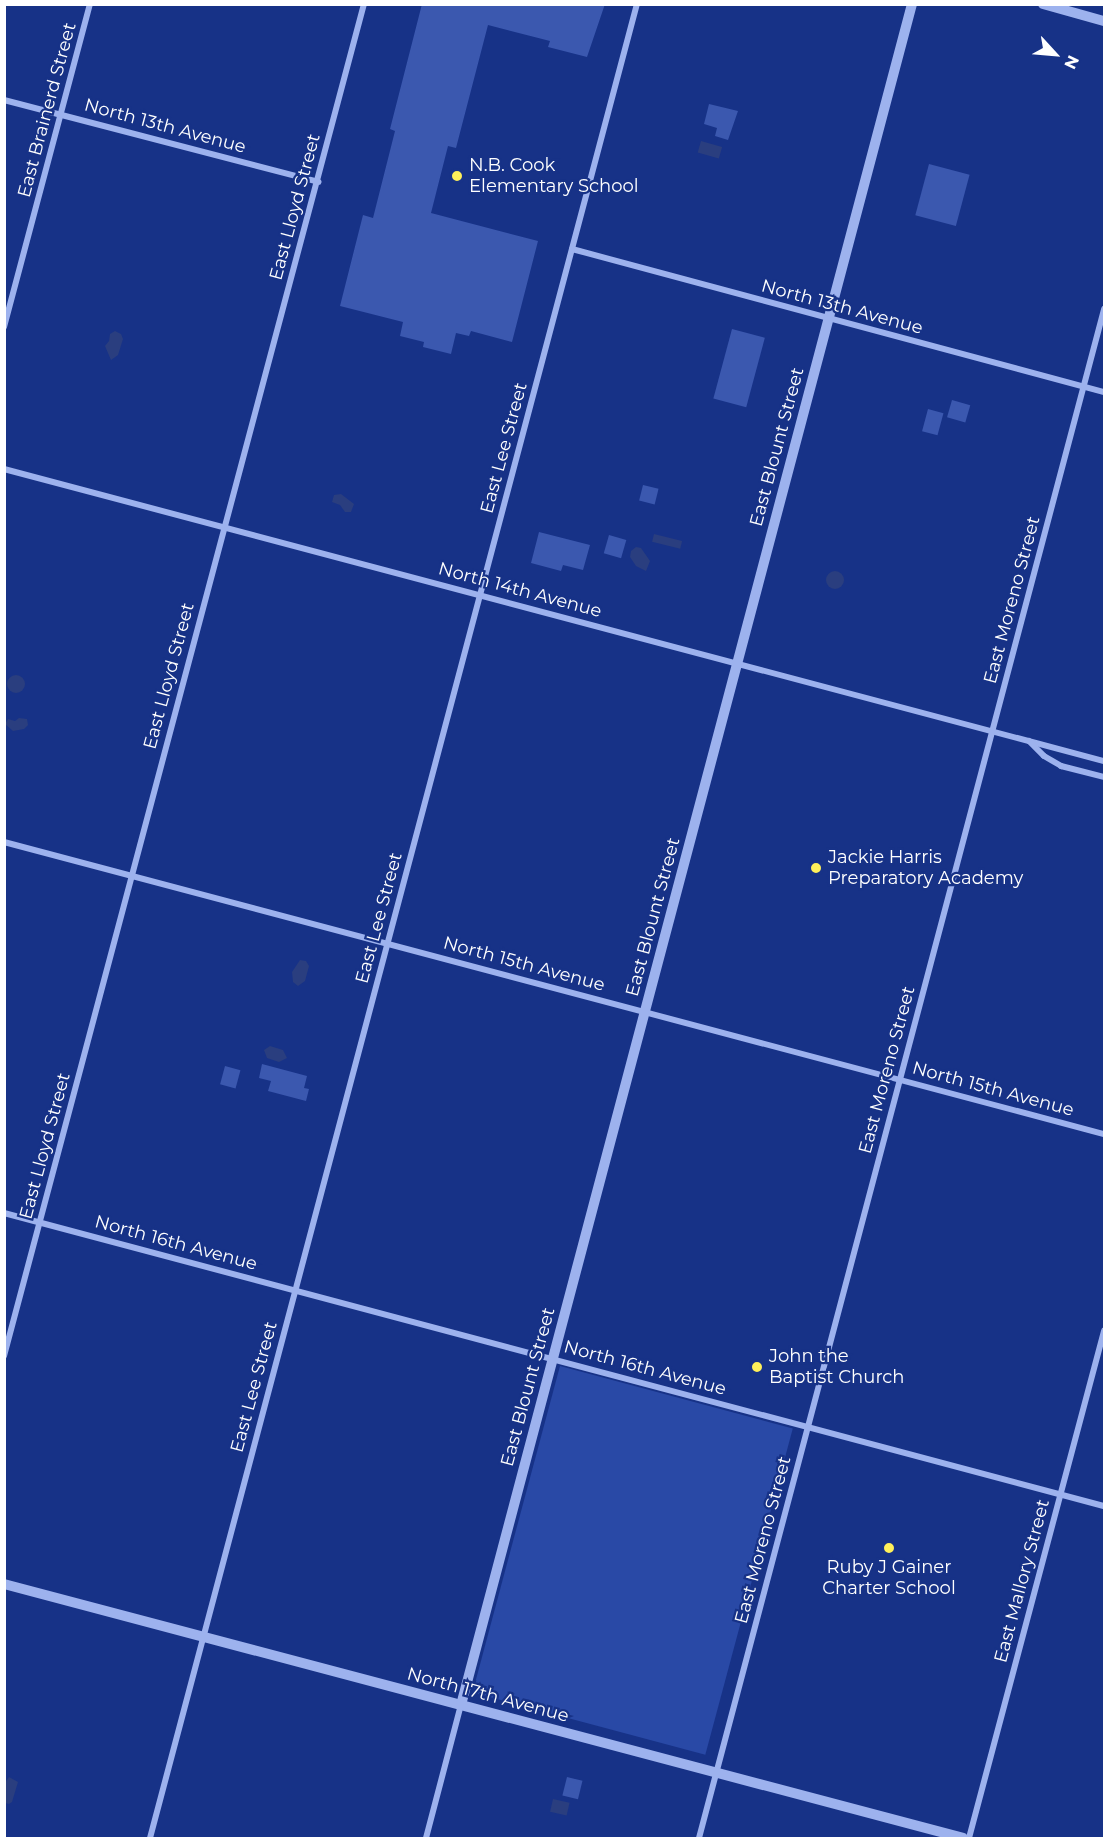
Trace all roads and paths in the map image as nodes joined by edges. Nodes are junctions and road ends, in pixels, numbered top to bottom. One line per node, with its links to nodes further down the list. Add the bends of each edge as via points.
1 (90, 4): 8 (street, East Brainerd Street)
2 (364, 4): 9 (street, East Lloyd Street)
3 (638, 4): 10 (street, East Lee Street)
4 (912, 4): 12 (street, East Blount Street)
5 (1044, 4): 6 (street)
6 (1104, 21)
7 (4, 100): 8 (street, North 13th Avenue)
8 (61, 115): 9 (street, North 13th Avenue); 13 (street, East Brainerd Street)
9 (318, 182): 17 (street, East Lloyd Street)
10 (572, 249): 12 (street, North 13th Avenue); 18 (street, East Lee Street)
11 (1104, 309): 14 (street, East Moreno Street)
12 (828, 319): 14 (street, North 13th Avenue); 19 (street, East Blount Street)
13 (4, 327)
14 (1084, 387): 15 (street, North 13th Avenue); 20 (street, East Moreno Street)
15 (1104, 393)
16 (4, 469): 17 (street, North 14th Avenue)
17 (225, 527): 18 (street, North 14th Avenue); 25 (street, East Lloyd Street)
18 (480, 595): 19 (street, North 14th Avenue); 26 (street, East Lee Street)
19 (737, 663): 20 (street, North 14th Avenue); 27 (street, East Blount Street)
20 (993, 731): 21 (street, North 14th Avenue); 28 (street, East Moreno Street)
21 (1029, 740): 22 (street, North 14th Avenue); 23 (street, North 14th Avenue, via 1044,756 1062,766)
22 (1104, 761)
23 (1104, 777)
24 (4, 842): 25 (street, North 15th Avenue)
25 (132, 876): 26 (street, North 15th Avenue); 31 (street, East Lloyd Street)
26 (388, 944): 27 (street, North 15th Avenue); 32 (street, East Lee Street)
27 (645, 1012): 28 (street, North 15th Avenue); 35 (street, East Blount Street)
28 (900, 1080): 29 (street, North 15th Avenue); 36 (street, East Moreno Street)
29 (1104, 1134)
30 (4, 1213): 31 (street, North 16th Avenue)
31 (40, 1222): 32 (street, North 16th Avenue); 34 (street, East Lloyd Street)
32 (296, 1290): 35 (street, North 16th Avenue); 40 (street, East Lee Street)
33 (1104, 1331): 37 (street, East Mallory Street)
34 (4, 1356)
35 (553, 1359): 36 (street, North 16th Avenue); 41 (street, East Blount Street)
36 (808, 1427): 37 (street, North 16th Avenue); 42 (street, East Moreno Street)
37 (1061, 1494): 38 (street, North 16th Avenue); 47 (street, East Mallory Street)
38 (1104, 1506)
39 (4, 1584): 40 (street, North 17th Avenue)
40 (204, 1637): 41 (street, North 17th Avenue); 43 (street, East Lee Street)
41 (461, 1705): 42 (street, North 17th Avenue); 44 (street, East Blount Street)
42 (716, 1773): 45 (street, East Moreno Street); 46 (street, North 17th Avenue)
43 (150, 1839)
44 (426, 1839)
45 (699, 1839)
46 (963, 1839)
47 (969, 1839)

